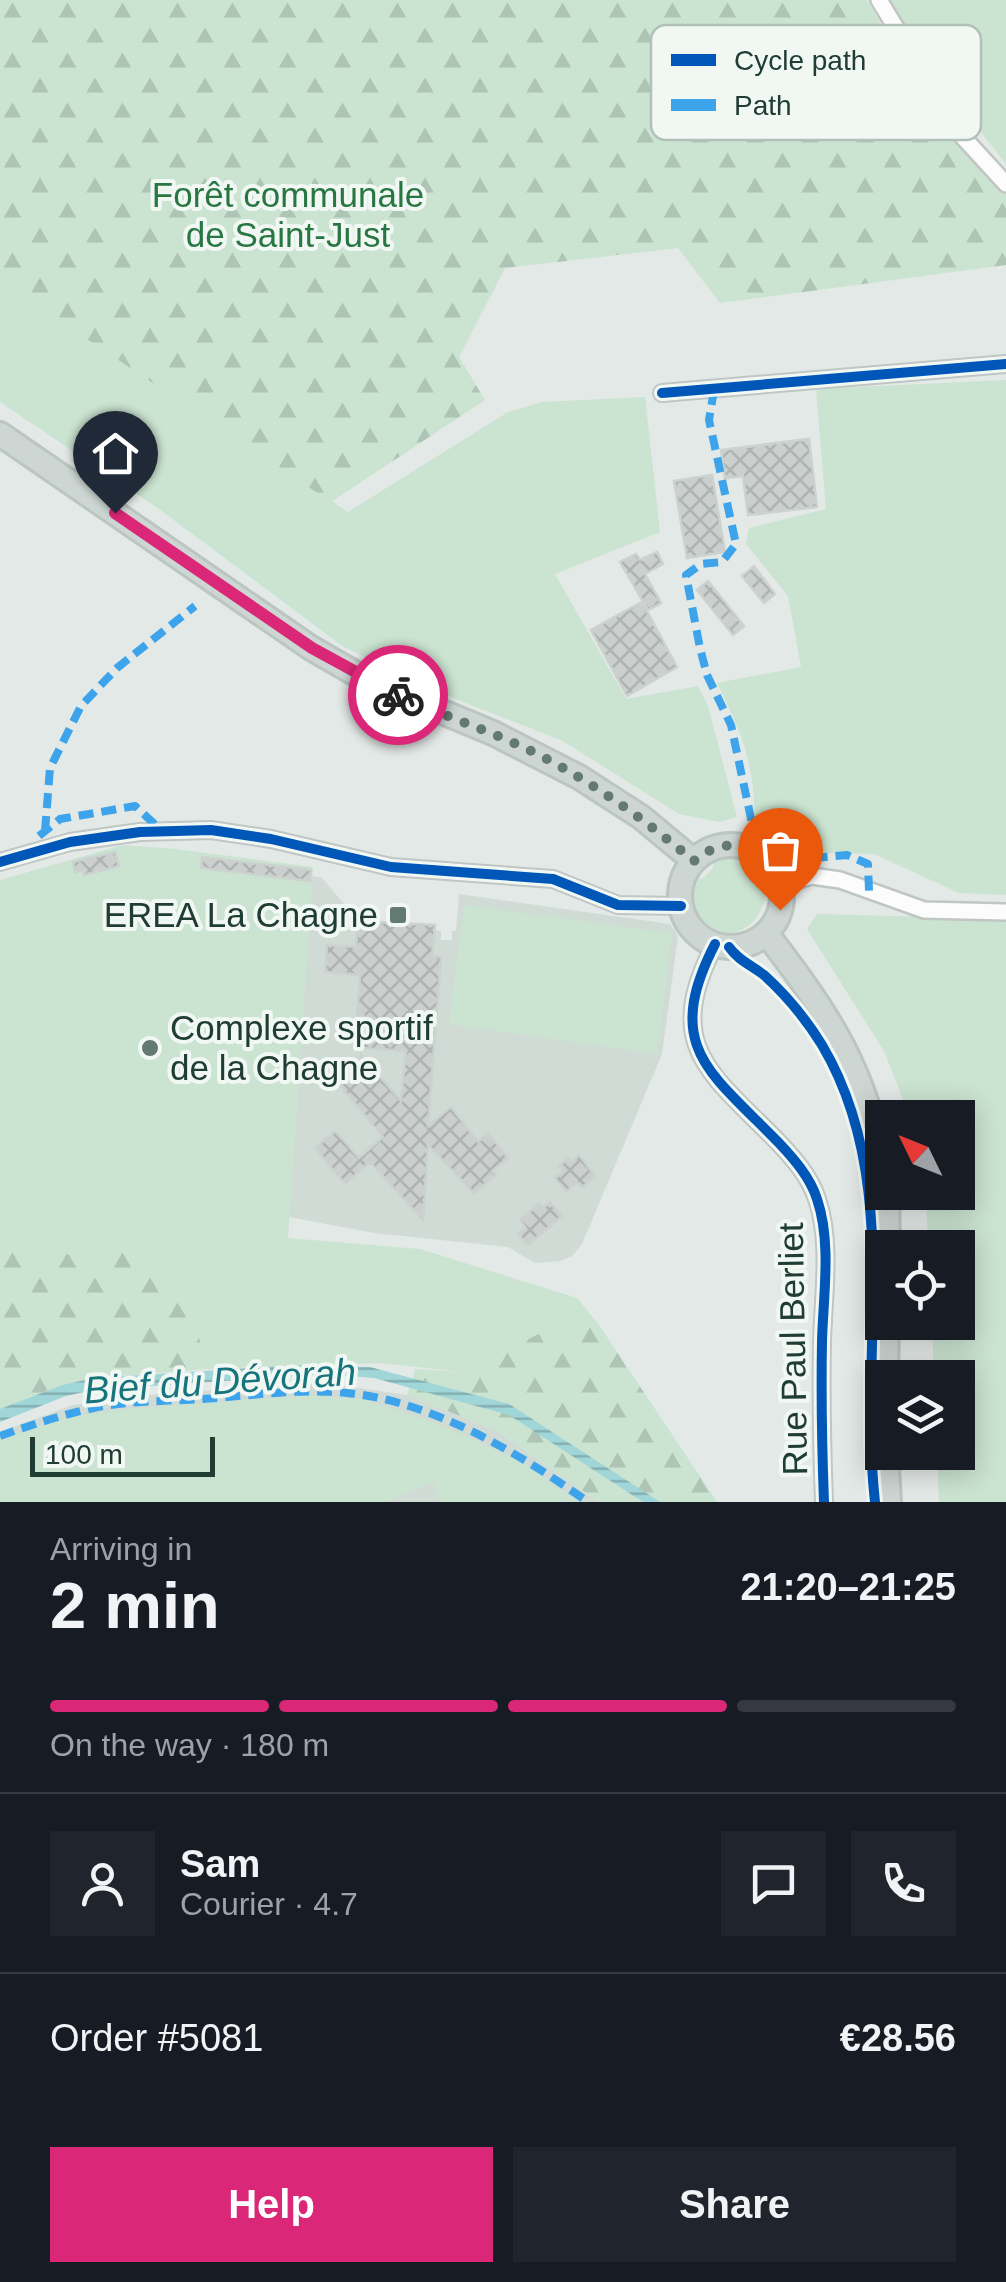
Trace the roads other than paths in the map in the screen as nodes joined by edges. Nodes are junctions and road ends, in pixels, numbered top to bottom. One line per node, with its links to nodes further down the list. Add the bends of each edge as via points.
1 (878, 0): 2 (street)
2 (893, 25)
3 (966, 140): 4 (street)
4 (1006, 184)
5 (1006, 364): 6 (street)
6 (662, 393)
7 (0, 434): 8 (main road, via 312,648 370,682 579,777 641,816)
8 (694, 861): 10 (main road, via 726,845 750,848 770,863); 11 (main road, via 682,882)
9 (0, 862): 11 (street, via 70,842 212,830 391,867 553,879 618,905)
10 (781, 884): 12 (street, via 812,876 924,910); 13 (main road, via 780,910)
11 (681, 906): 14 (main road, via 688,923)
12 (1006, 912)
13 (766, 933): 14 (main road, via 744,945); 15 (main road, via 838,1034)
14 (715, 944): 17 (street, Rue Paul Berliet, via 698,977 690,1021 698,1053 806,1176 818,1200 824,1246)
15 (866, 1100)
16 (887, 1470): 18 (main road)
17 (824, 1502)
18 (889, 1502)

